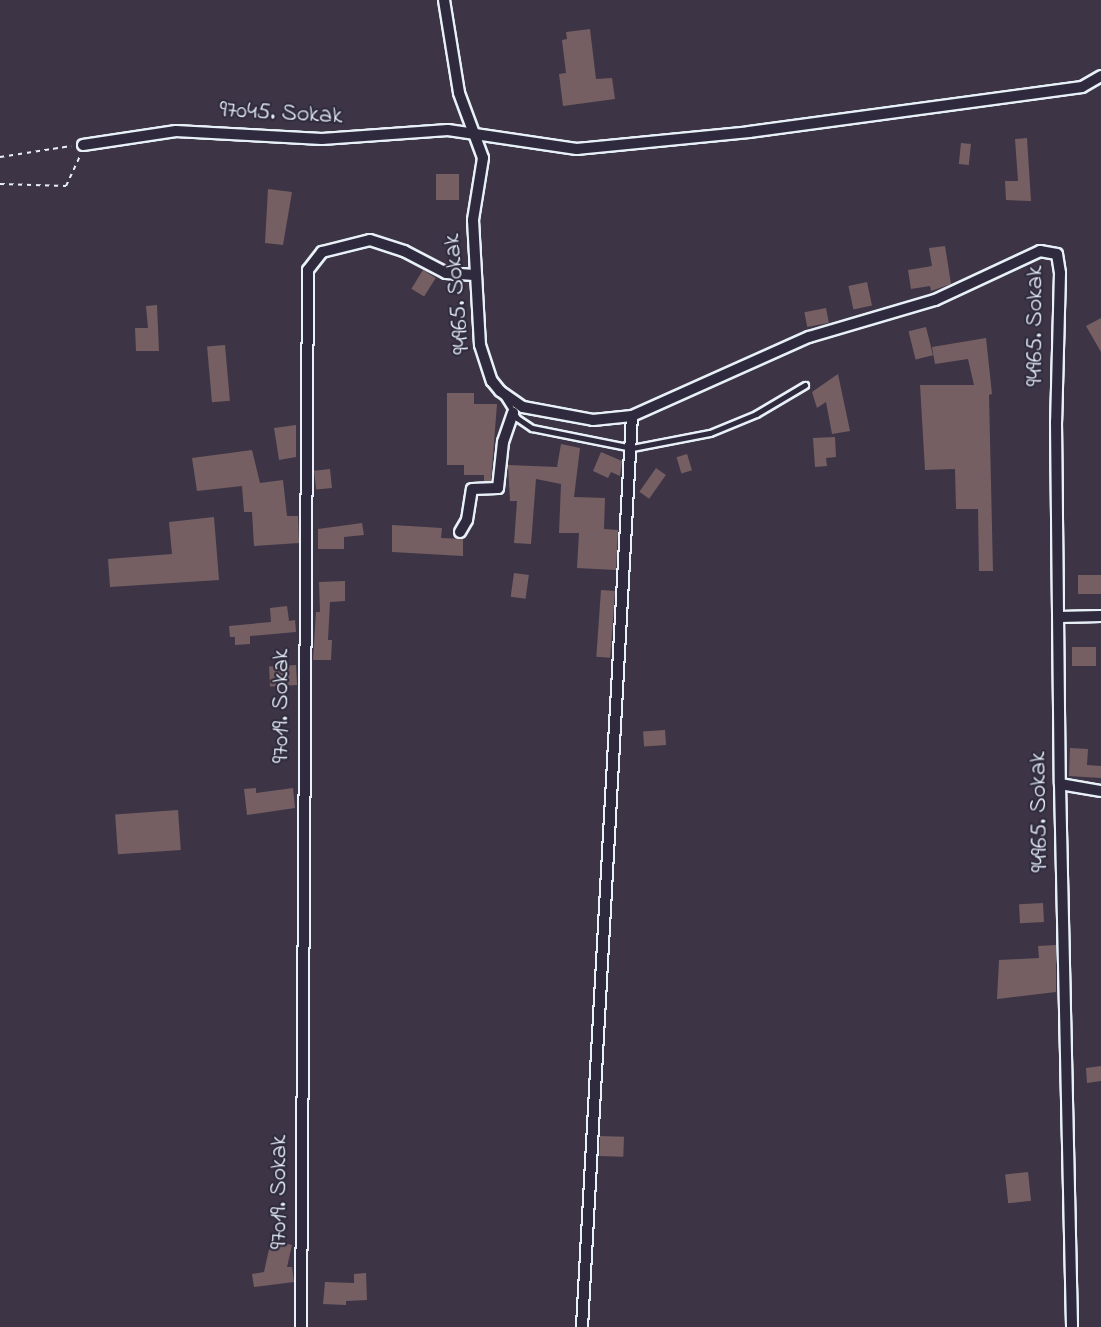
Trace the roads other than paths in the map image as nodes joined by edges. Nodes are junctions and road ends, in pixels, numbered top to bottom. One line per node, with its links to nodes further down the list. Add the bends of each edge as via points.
1 (444, 0): 3 (street, 94965. Sokak, via 459,93)
2 (1101, 76): 3 (street, 97045. Sokak, via 1082,87 749,132 577,149)
3 (477, 135): 4 (street, 97045. Sokak, via 448,130 322,139 176,131); 5 (street, 94965. Sokak, via 483,159 473,220)
4 (83, 145)
5 (474, 275): 7 (street, 94965. Sokak, via 480,345); 16 (street, 97019. Sokak, via 446,273 404,250 370,240 322,252 308,270)
6 (805, 385): 10 (lane, via 717,430)
7 (500, 391): 8 (lane); 9 (street, 94965. Sokak, via 523,407 542,411 608,421)
8 (513, 413): 10 (lane, via 541,431); 11 (street, via 503,442 498,488 472,489 467,520)
9 (632, 416): 10 (street); 13 (street, 94965. Sokak, via 809,337 935,300 1040,251 1052,251 1059,260 1060,273 1056,422)
10 (632, 448): 17 (street)
11 (460, 532)
12 (1101, 616): 13 (street)
13 (1059, 617): 14 (street, 94965. Sokak)
14 (1060, 784): 15 (street); 18 (street, 94965. Sokak)
15 (1101, 791)
16 (301, 1327)
17 (582, 1327)
18 (1072, 1327)

